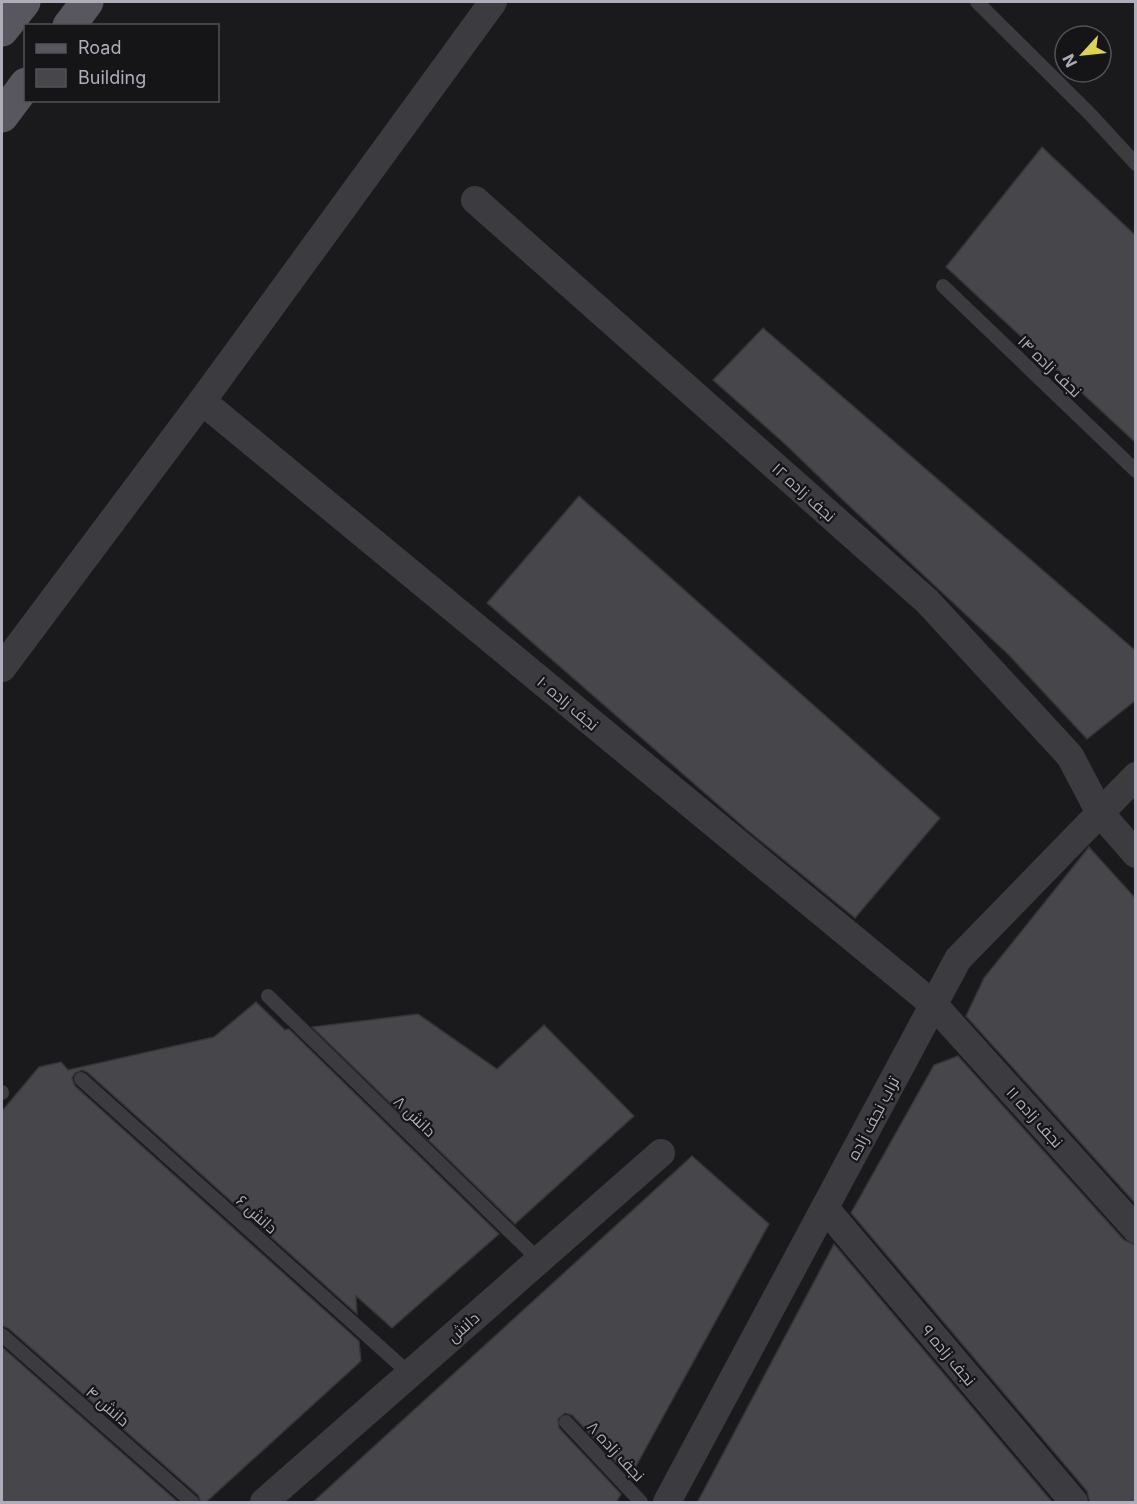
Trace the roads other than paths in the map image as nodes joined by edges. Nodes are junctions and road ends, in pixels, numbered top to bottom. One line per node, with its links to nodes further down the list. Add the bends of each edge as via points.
1 (24, 2): 6 (main road)
2 (87, 2): 5 (main road)
3 (494, 2): 12 (street)
4 (977, 2): 9 (lane)
5 (70, 24)
6 (2, 30)
7 (24, 87): 8 (main road)
8 (2, 116)
9 (1136, 164)
10 (475, 200): 16 (street, نجف زاده ۱۲, via 927,601 1070,756)
11 (943, 286): 13 (lane, نجف زاده ۱۴)
12 (202, 401): 14 (street); 19 (street, نجف زاده ۱۰)
13 (1136, 471)
14 (2, 668)
15 (1136, 776): 16 (street, تراب نجف زاده)
16 (1100, 813): 17 (street, نجف زاده ۱۲); 19 (street, تراب نجف زاده, via 958,959)
17 (1136, 854)
18 (268, 996): 24 (lane, دانش ۸)
19 (934, 1005): 22 (street, تراب نجف زاده); 23 (street, نجف زاده ۱۱)
20 (81, 1078): 26 (lane, دانش ۶)
21 (661, 1153): 24 (street, دانش)
22 (825, 1208): 31 (street, تراب نجف زاده); 32 (street, نجف زاده ۹)
23 (1136, 1229)
24 (539, 1260): 26 (street, دانش)
25 (2, 1335): 29 (lane, دانش ۴)
26 (410, 1374): 28 (street, دانش)
27 (566, 1422): 30 (lane, نجف زاده ۸)
28 (266, 1502)
29 (192, 1503)
30 (642, 1503)
31 (667, 1503)
32 (1074, 1503)

